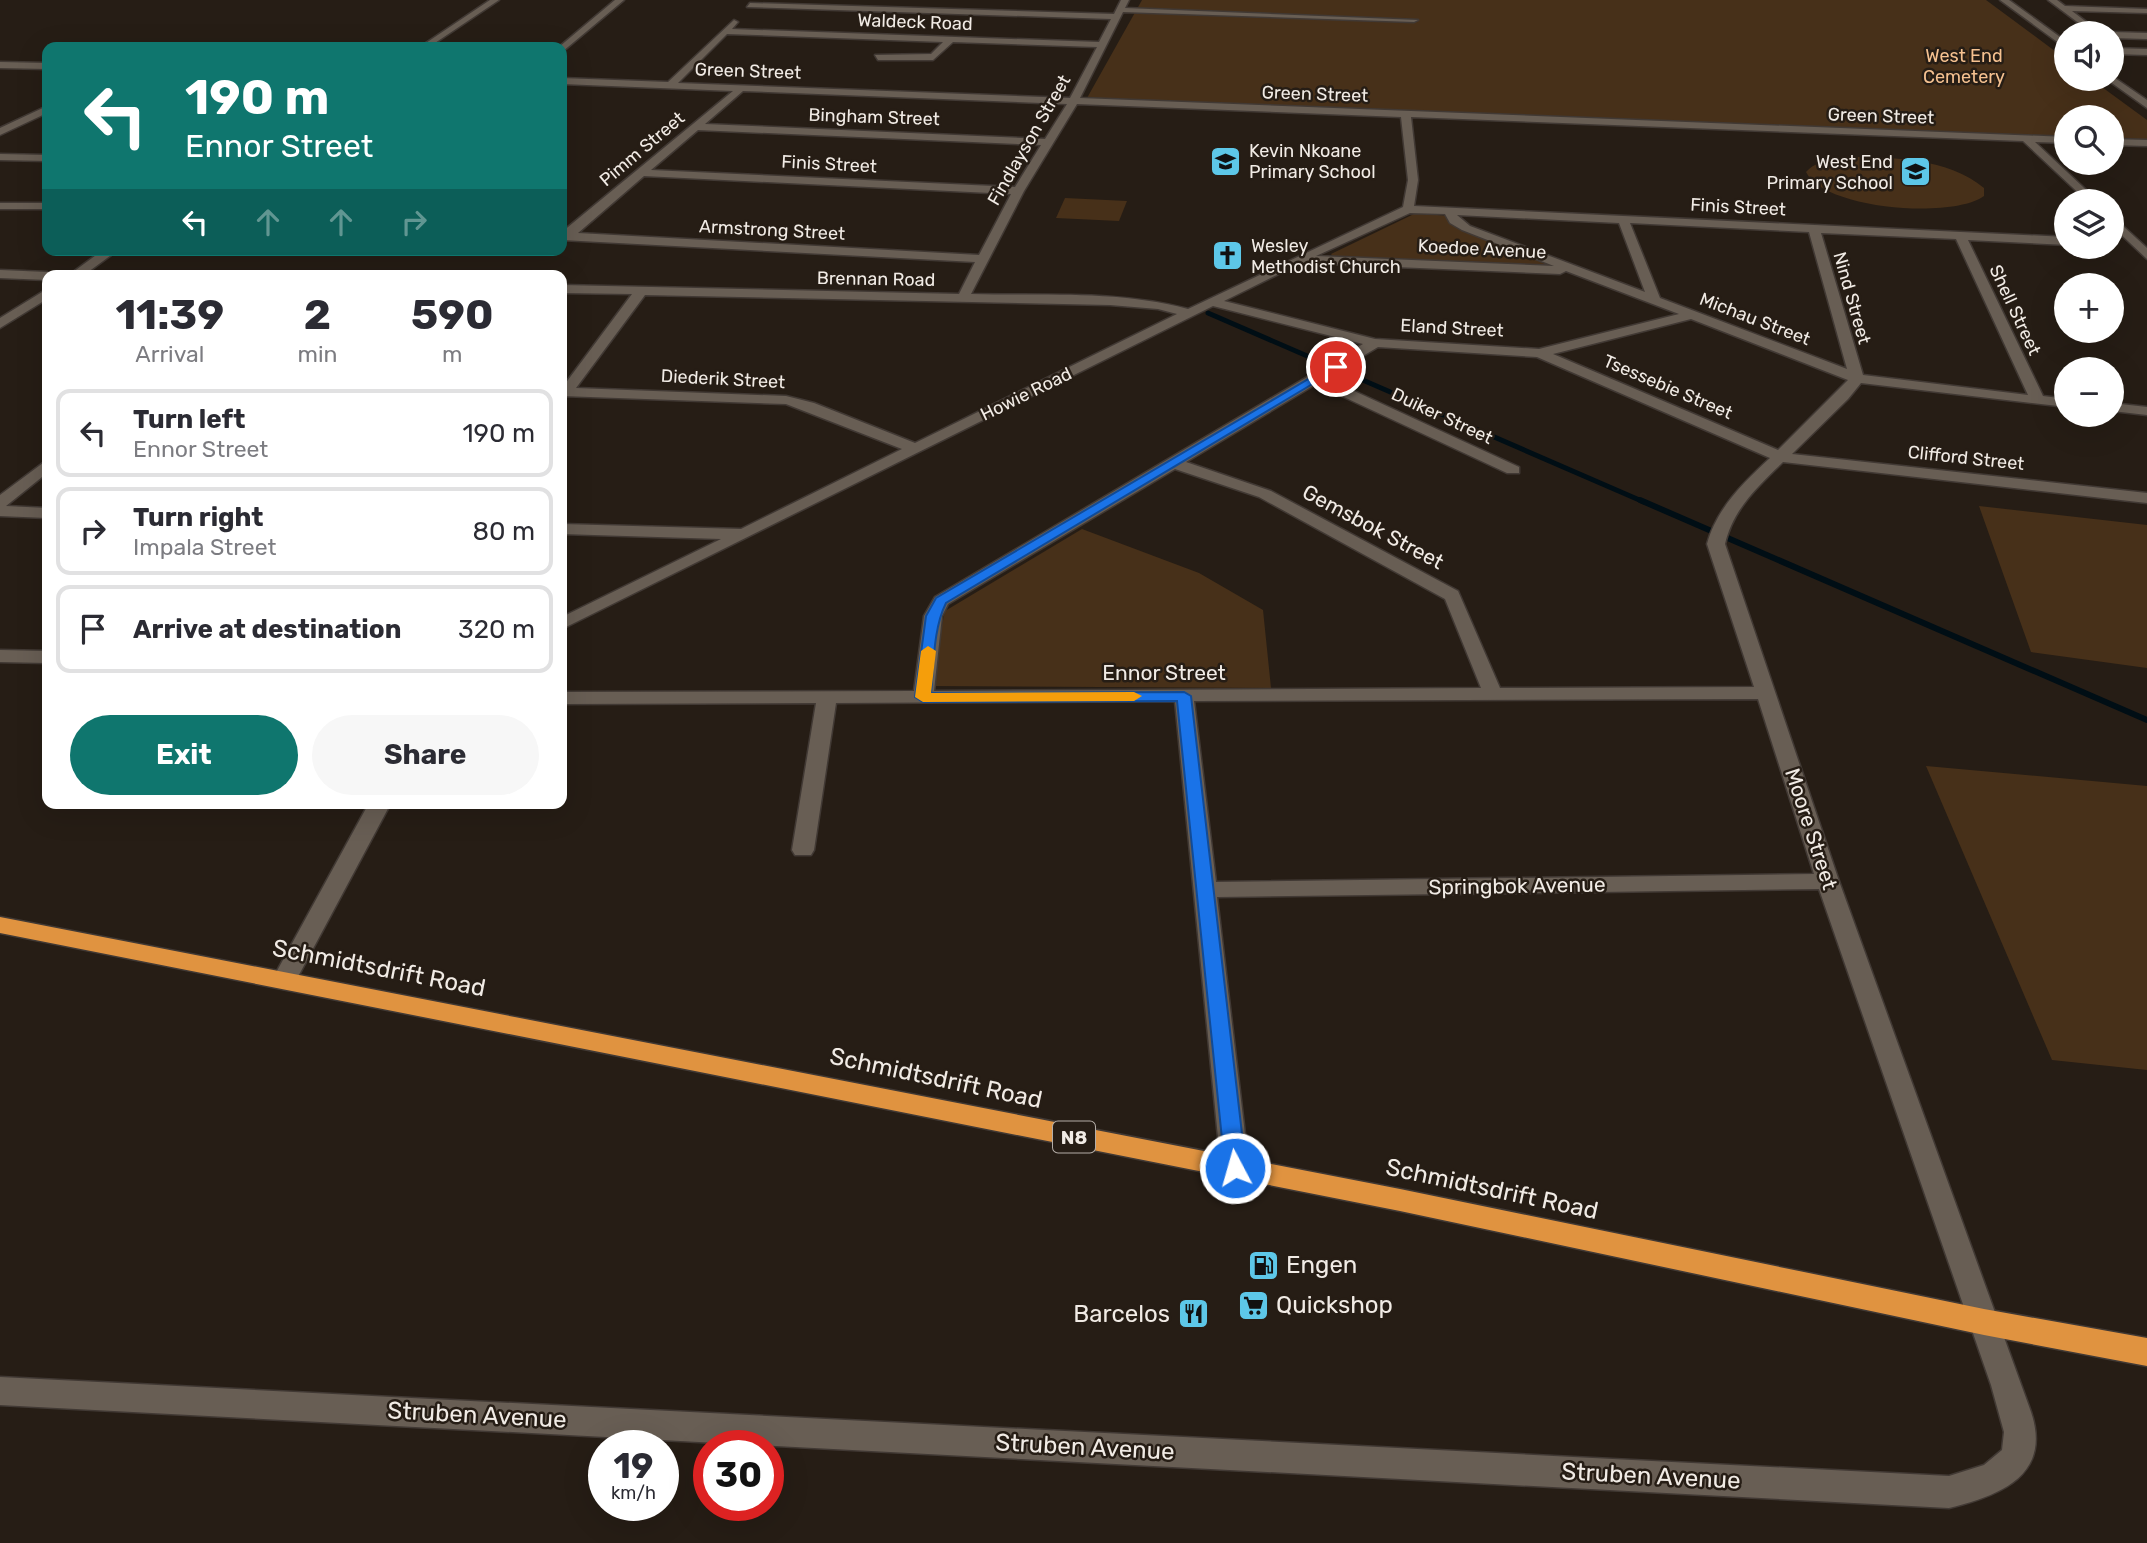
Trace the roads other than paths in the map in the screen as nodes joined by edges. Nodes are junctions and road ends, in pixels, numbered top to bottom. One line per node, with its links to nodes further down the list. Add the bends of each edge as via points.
1 (495, 0): 19 (street)
2 (620, 0): 20 (street)
3 (1125, 0): 9 (street, Findlayson Street)
4 (2004, 0): 13 (street)
5 (2052, 0): 7 (street)
6 (752, 2): 9 (street); 12 (street)
7 (2065, 8): 8 (street); 11 (street)
8 (2147, 11)
9 (1119, 14): 10 (street); 21 (street, Findlayson Street)
10 (1414, 20)
11 (2084, 21)
12 (726, 31): 18 (street, Waldeck Road); 28 (street)
13 (2048, 32): 14 (street); 16 (street)
14 (2054, 32)
15 (2124, 35): 17 (street)
16 (2054, 36)
17 (2147, 36)
18 (951, 39): 21 (street, Waldeck Road); 24 (street, via 933,57)
19 (432, 42)
20 (567, 45)
21 (1103, 45): 31 (street, Findlayson Street)
22 (2124, 51): 23 (street)
23 (2147, 51)
24 (878, 57)
25 (0, 65): 26 (street)
26 (42, 66)
27 (567, 81): 28 (street, Green Street)
28 (670, 86): 30 (street, Green Street)
29 (2124, 88): 32 (street)
30 (740, 89): 31 (street, Green Street); 35 (street, Pimm Street)
31 (1073, 102): 34 (street, Green Street); 39 (street, Findlayson Street)
32 (2147, 106)
33 (42, 111): 36 (street)
34 (1406, 115): 37 (street, Green Street); 49 (street, via 1413,180)
35 (695, 127): 39 (street, Bingham Street); 44 (street, Pimm Street)
36 (0, 132)
37 (2025, 139): 38 (street, Green Street); 45 (street)
38 (2054, 140)
39 (1051, 142): 46 (street, Findlayson Street)
40 (2124, 142): 41 (street)
41 (2147, 143)
42 (0, 157): 43 (street)
43 (42, 158)
44 (639, 173): 46 (street, Finis Street); 54 (street, Pimm Street)
45 (2080, 189)
46 (1018, 191): 62 (street, Findlayson Street)
47 (0, 205): 48 (street)
48 (42, 206)
49 (1408, 209): 50 (street, Finis Street); 63 (street, Howie Road)
50 (1450, 212): 51 (street, Finis Street); 65 (street, Michau Street, via 1466,229)
51 (1623, 219): 52 (street, Finis Street); 72 (street)
52 (1814, 228): 55 (street, Finis Street); 79 (street, Nind Street)
53 (2124, 229): 59 (street)
54 (567, 233)
55 (1960, 235): 57 (street, Finis Street); 83 (street, Shell Street)
56 (567, 236): 62 (street, Armstrong Street)
57 (2054, 239)
58 (2124, 243): 59 (street)
59 (2143, 244): 61 (street)
60 (103, 256): 64 (street)
61 (2147, 256)
62 (981, 259): 71 (street, Findlayson Street)
63 (1299, 259): 65 (street, Koedoe Avenue); 73 (street, Howie Road)
64 (82, 270)
65 (1578, 271): 72 (street, Michau Street)
66 (0, 274): 67 (street)
67 (42, 276)
68 (567, 289): 69 (street, Brennan Road)
69 (641, 291): 71 (street, Brennan Road); 81 (street)
70 (42, 296): 76 (street)
71 (963, 298): 74 (street, Brennan Road, via 1110,301)
72 (1654, 300): 75 (street, Michau Street)
73 (1211, 302): 74 (street, Howie Road); 77 (street, Eland Street)
74 (1188, 313): 87 (street, Howie Road)
75 (1690, 315): 78 (street, Eland Street); 79 (street, Michau Street)
76 (0, 324)
77 (1375, 343): 78 (street, Eland Street); 80 (street)
78 (1539, 353): 88 (street, Tsessebie Street)
79 (1857, 377): 83 (street, Michau Street); 88 (street, Moore Street)
80 (1317, 379): 89 (street); 91 (street, Duiker Street)
81 (567, 388)
82 (567, 392): 87 (street, Diederik Street, via 786,400)
83 (2038, 400): 84 (street, Michau Street)
84 (2054, 402)
85 (2124, 408): 86 (street)
86 (2147, 411)
87 (915, 449): 97 (street, Howie Road)
88 (1781, 457): 92 (street, Clifford Street); 101 (street, Moore Street, via 1730,509 1716,533)
89 (1171, 462): 102 (street, Gemsbok Street, via 1265,495 1452,596); 104 (street, via 940,601 933,616)
90 (42, 469): 93 (street)
91 (1513, 470)
92 (2147, 498)
93 (0, 503)
94 (0, 511): 95 (street)
95 (42, 513)
96 (567, 529): 97 (street)
97 (746, 534): 98 (street, Howie Road)
98 (567, 622)
99 (0, 656): 100 (street)
100 (42, 657)
101 (1766, 693): 102 (street, Ennor Street); 109 (street, Moore Street)
102 (1493, 694): 103 (street, Ennor Street)
103 (1184, 696): 104 (street, Ennor Street); 110 (street)
104 (923, 697): 106 (street, Ennor Street)
105 (567, 698): 106 (street, Ennor Street)
106 (827, 698): 108 (street)
107 (377, 809): 112 (street)
108 (803, 850)
109 (1828, 881): 110 (street, Springbok Avenue); 114 (street, Moore Street)
110 (1206, 890): 113 (street)
111 (0, 925): 112 (highway, Schmidtsdrift Road / N8)
112 (284, 980): 113 (highway, Schmidtsdrift Road / N8)
113 (1235, 1168): 114 (highway, Schmidtsdrift Road / N8)
114 (1984, 1322): 115 (highway, Schmidtsdrift Road / N8); 116 (street, Struben Avenue, via 2021,1436 2018,1458 1981,1484 1949,1492)
115 (2147, 1352)
116 (0, 1391)

